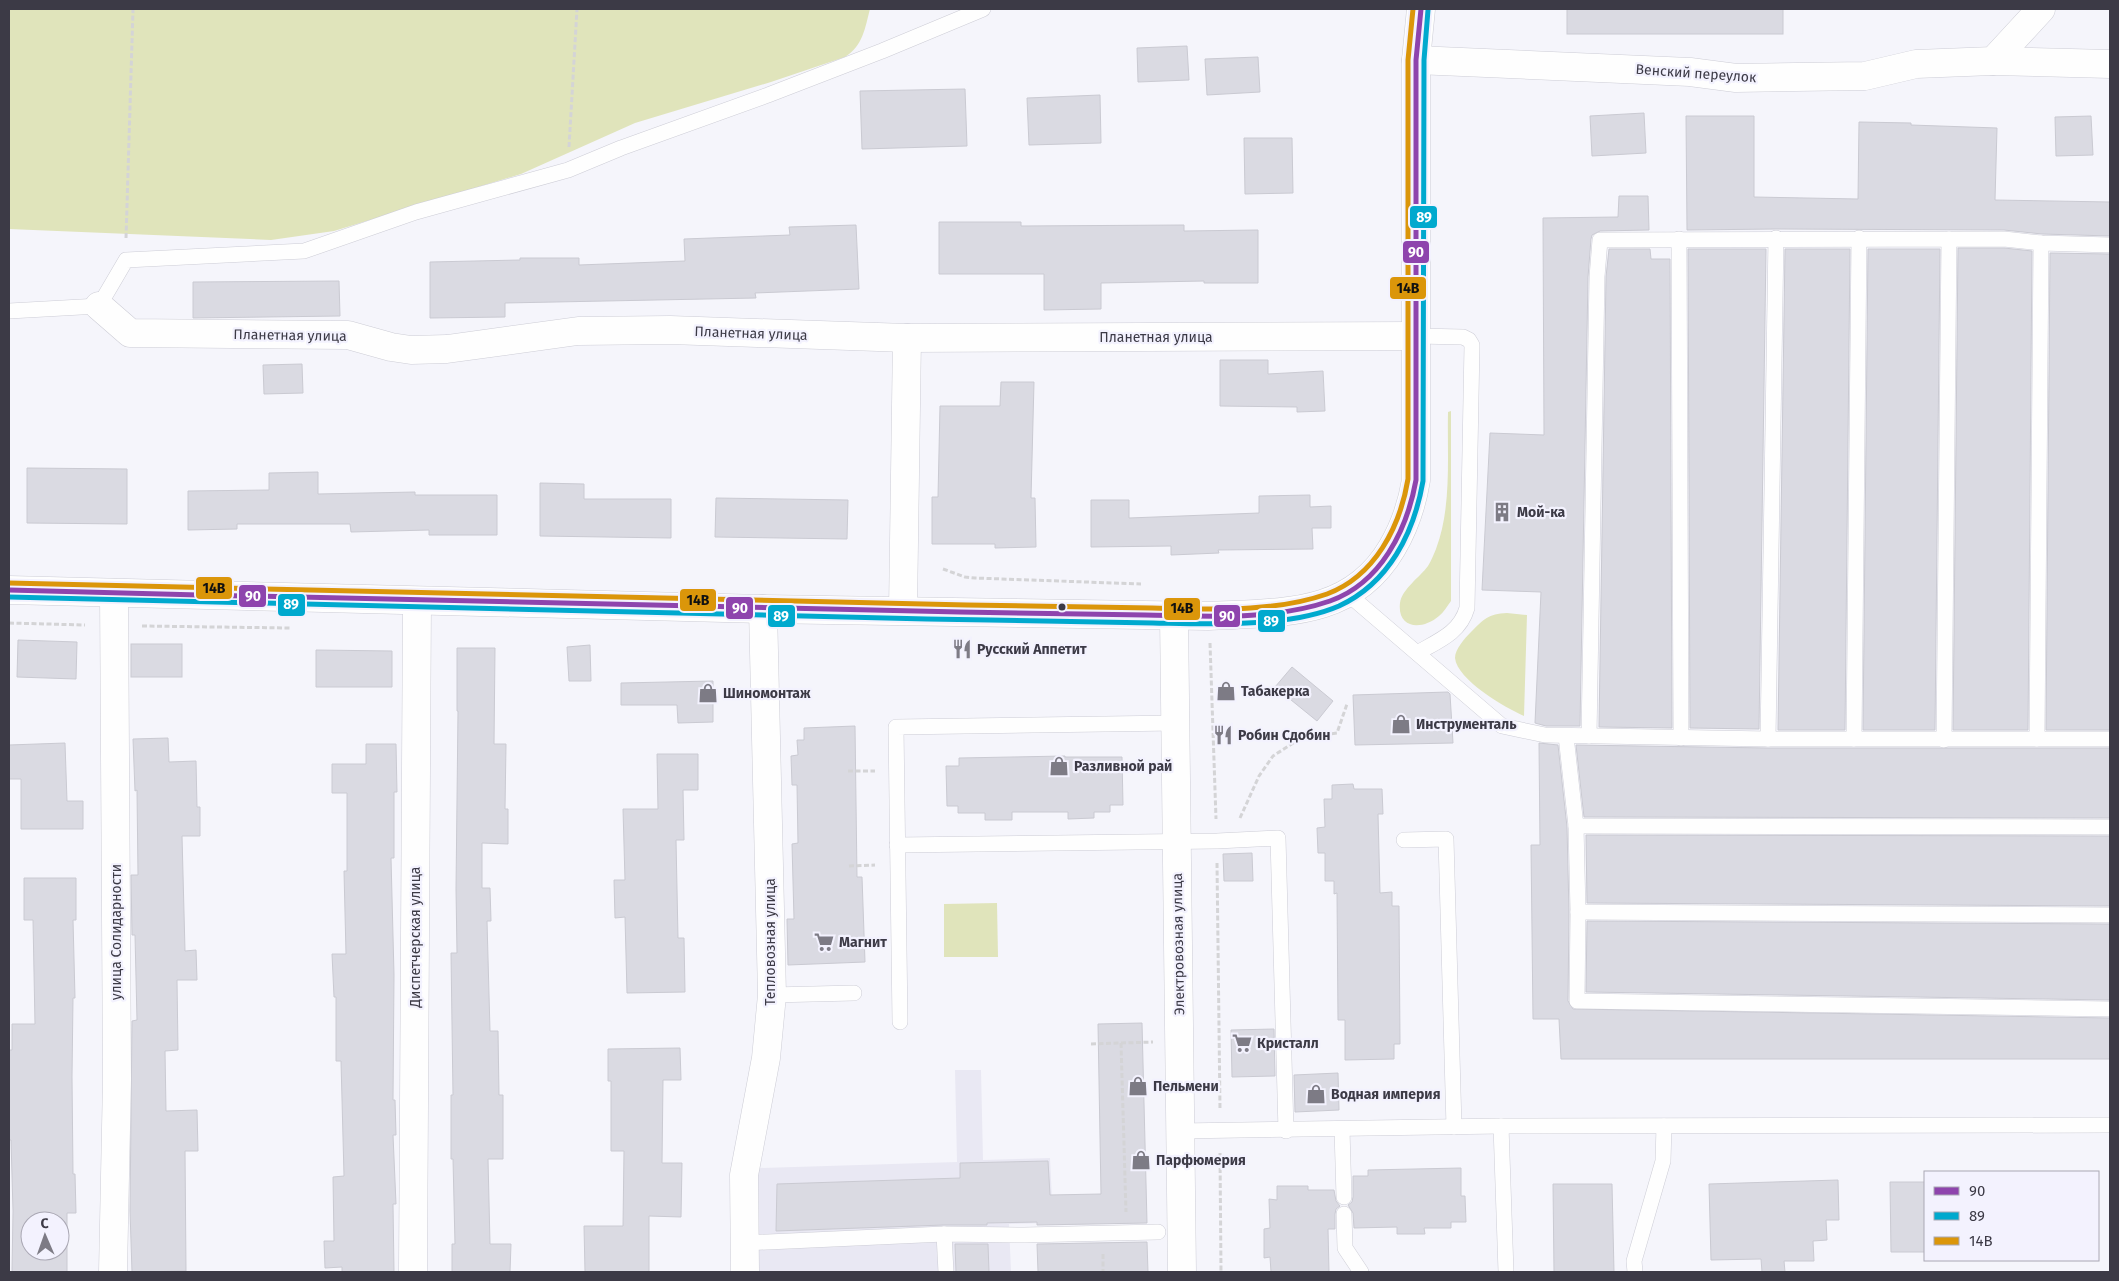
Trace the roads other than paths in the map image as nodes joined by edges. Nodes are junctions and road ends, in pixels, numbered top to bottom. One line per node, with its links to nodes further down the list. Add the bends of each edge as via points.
1 (983, 9): 13 (lane, via 882,51 568,170 416,212 304,251 126,260)
2 (1421, 9): 4 (street)
3 (2041, 9): 5 (street)
4 (1416, 60): 5 (street, Венский переулок, via 1690,72 1736,78 1865,76 1916,64); 15 (street)
5 (1993, 61): 6 (street, Венский переулок)
6 (2110, 64)
7 (1776, 238): 8 (lane); 9 (lane); 29 (lane)
8 (1859, 238): 10 (lane); 30 (lane)
9 (1679, 239): 27 (lane, via 1600,240); 28 (lane)
10 (1949, 239): 11 (lane); 33 (lane)
11 (2041, 243): 12 (lane); 31 (lane)
12 (2110, 245)
13 (99, 306): 14 (lane); 16 (street, Планетная улица, via 130,333 348,334 411,350 447,349 578,331 670,330)
14 (9, 311)
15 (1417, 336): 16 (street, Планетная улица); 19 (street, via 1413,499 1398,539 1376,572); 24 (lane, via 1463,337 1472,345 1467,608 1465,617 1452,633)
16 (907, 338): 22 (street)
17 (9, 590): 18 (street)
18 (114, 593): 20 (street); 57 (street, улица Солидарности, via 117,1080)
19 (1348, 594): 23 (street, via 1320,605 1280,612); 24 (lane)
20 (417, 601): 21 (street); 58 (street, Диспетчерская улица)
21 (763, 609): 22 (street); 42 (street, Тепловозная улица)
22 (902, 610): 23 (street)
23 (1174, 616): 25 (street, Электровозная улица)
24 (1417, 653): 26 (lane, via 1502,726)
25 (1176, 723): 37 (street, Электровозная улица); 38 (lane, via 896,727)
26 (1566, 736): 27 (lane); 34 (lane)
27 (1589, 736): 28 (lane)
28 (1681, 738): 29 (lane)
29 (1768, 739): 30 (lane)
30 (1854, 739): 33 (lane)
31 (2037, 739): 32 (lane); 33 (lane)
32 (2110, 739)
33 (1944, 740)
34 (1576, 826): 35 (lane); 39 (lane)
35 (2110, 827)
36 (1404, 840): 48 (lane, via 1446,839)
37 (1176, 842): 38 (lane); 50 (street, Электровозная улица); 51 (lane, via 1278,838)
38 (898, 845): 44 (lane)
39 (1578, 912): 40 (lane); 43 (lane, via 1577,1001)
40 (2110, 916)
41 (854, 993): 42 (lane)
42 (772, 995): 56 (street, Тепловозная улица, via 766,1058 744,1176)
43 (2110, 1009)
44 (900, 1022)
45 (2110, 1125): 47 (lane)
46 (1501, 1126): 47 (lane); 48 (lane); 64 (lane)
47 (1664, 1126): 65 (lane, via 1663,1161 1634,1261)
48 (1454, 1127): 49 (lane)
49 (1342, 1130): 51 (lane); 52 (lane)
50 (1180, 1131): 51 (lane); 61 (street, Электровозная улица)
51 (1286, 1131)
52 (1344, 1197)
53 (1344, 1214): 62 (lane, via 1345,1248)
54 (1158, 1232): 55 (lane)
55 (944, 1234): 56 (lane); 60 (lane)
56 (744, 1243): 59 (street, Тепловозная улица)
57 (114, 1272)
58 (414, 1272)
59 (745, 1272)
60 (946, 1272)
61 (1182, 1272)
62 (1361, 1272)
63 (1496, 1272): 64 (lane)
64 (1506, 1272)
65 (1635, 1272)

